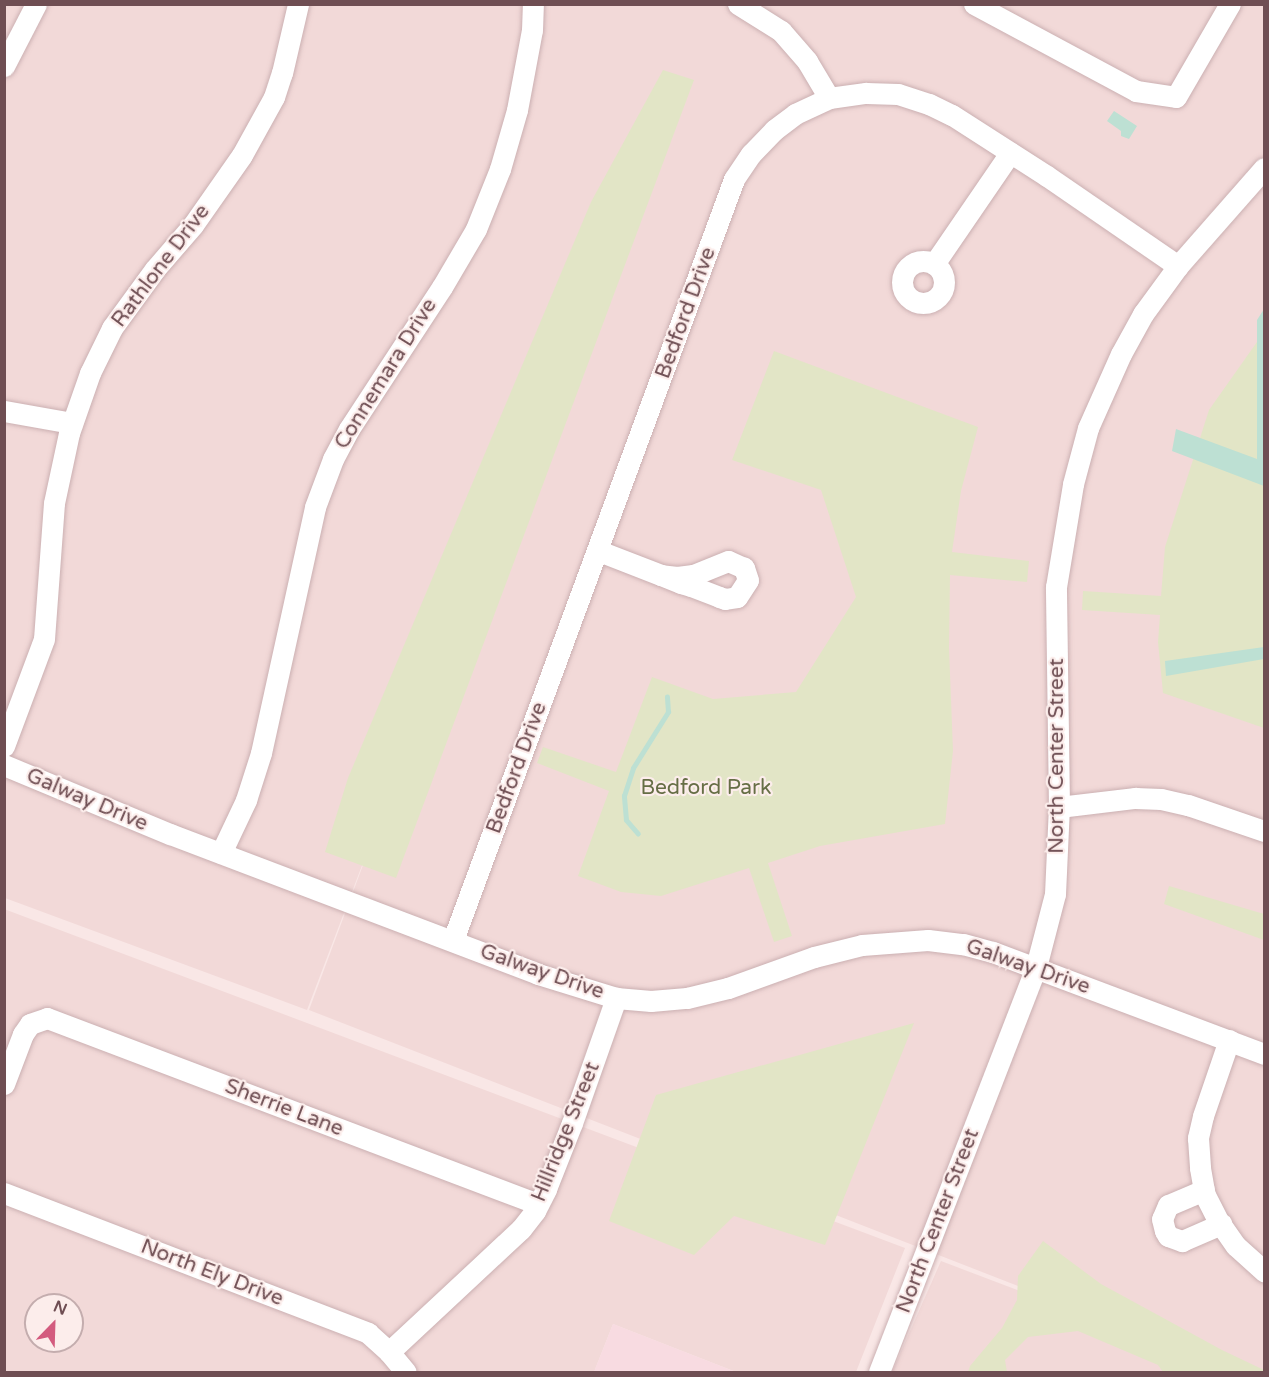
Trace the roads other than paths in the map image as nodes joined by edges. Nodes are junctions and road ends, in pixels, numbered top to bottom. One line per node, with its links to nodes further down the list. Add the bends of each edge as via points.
1 (36, 4): 7 (street)
2 (298, 4): 14 (street, Rathlone Drive, via 274,97 242,155 193,225 112,328)
3 (533, 4): 21 (street, Connemara Drive, via 517,110 500,169 476,229 349,429 329,468 315,507 261,753 246,800)
4 (738, 4): 8 (street, via 781,31 807,61)
5 (974, 4): 6 (street, via 1136,91 1176,97)
6 (1230, 4)
7 (4, 66)
8 (829, 98): 9 (street, Bedford Drive, via 898,94 952,115); 15 (street, Bedford Drive, via 795,114 774,130 734,179)
9 (1010, 153): 11 (street); 12 (street, Bedford Drive)
10 (1264, 168): 12 (street, North Center Street)
11 (934, 264)
12 (1178, 266): 19 (street, North Center Street, via 1143,314 1121,354 1088,428 1072,484 1056,587)
13 (4, 411): 14 (street)
14 (72, 423): 17 (street, Rathlone Drive, via 54,503 44,639)
15 (599, 551): 16 (street); 22 (street, Bedford Drive)
16 (661, 575)
17 (4, 746)
18 (4, 765): 21 (street, Galway Drive)
19 (1059, 807): 20 (street, via 1119,799 1161,799); 23 (street, North Center Street, via 1055,894)
20 (1264, 831)
21 (221, 853): 22 (street, Galway Drive)
22 (453, 940): 24 (street, Galway Drive, via 578,988)
23 (1036, 967): 24 (street, Galway Drive, via 963,944 894,942 814,957 687,999 651,1002); 25 (street, Galway Drive); 35 (street, North Center Street)
24 (616, 998): 30 (street, Hillridge Street, via 572,1123)
25 (1229, 1040): 26 (street, Galway Drive); 28 (street, via 1198,1138)
26 (1264, 1054)
27 (4, 1084): 30 (street, Sherrie Lane, via 30,1023 46,1018 57,1020)
28 (1204, 1190): 31 (street); 31 (street, via 1168,1205 1162,1226 1168,1236 1182,1241)
29 (4, 1193): 33 (street, North Ely Drive, via 368,1333)
30 (538, 1204): 33 (street, Hillridge Street, via 522,1229)
31 (1221, 1224): 32 (street, via 1236,1246)
32 (1264, 1271)
33 (389, 1352): 34 (street, North Ely Drive)
34 (406, 1372)
35 (879, 1372)

